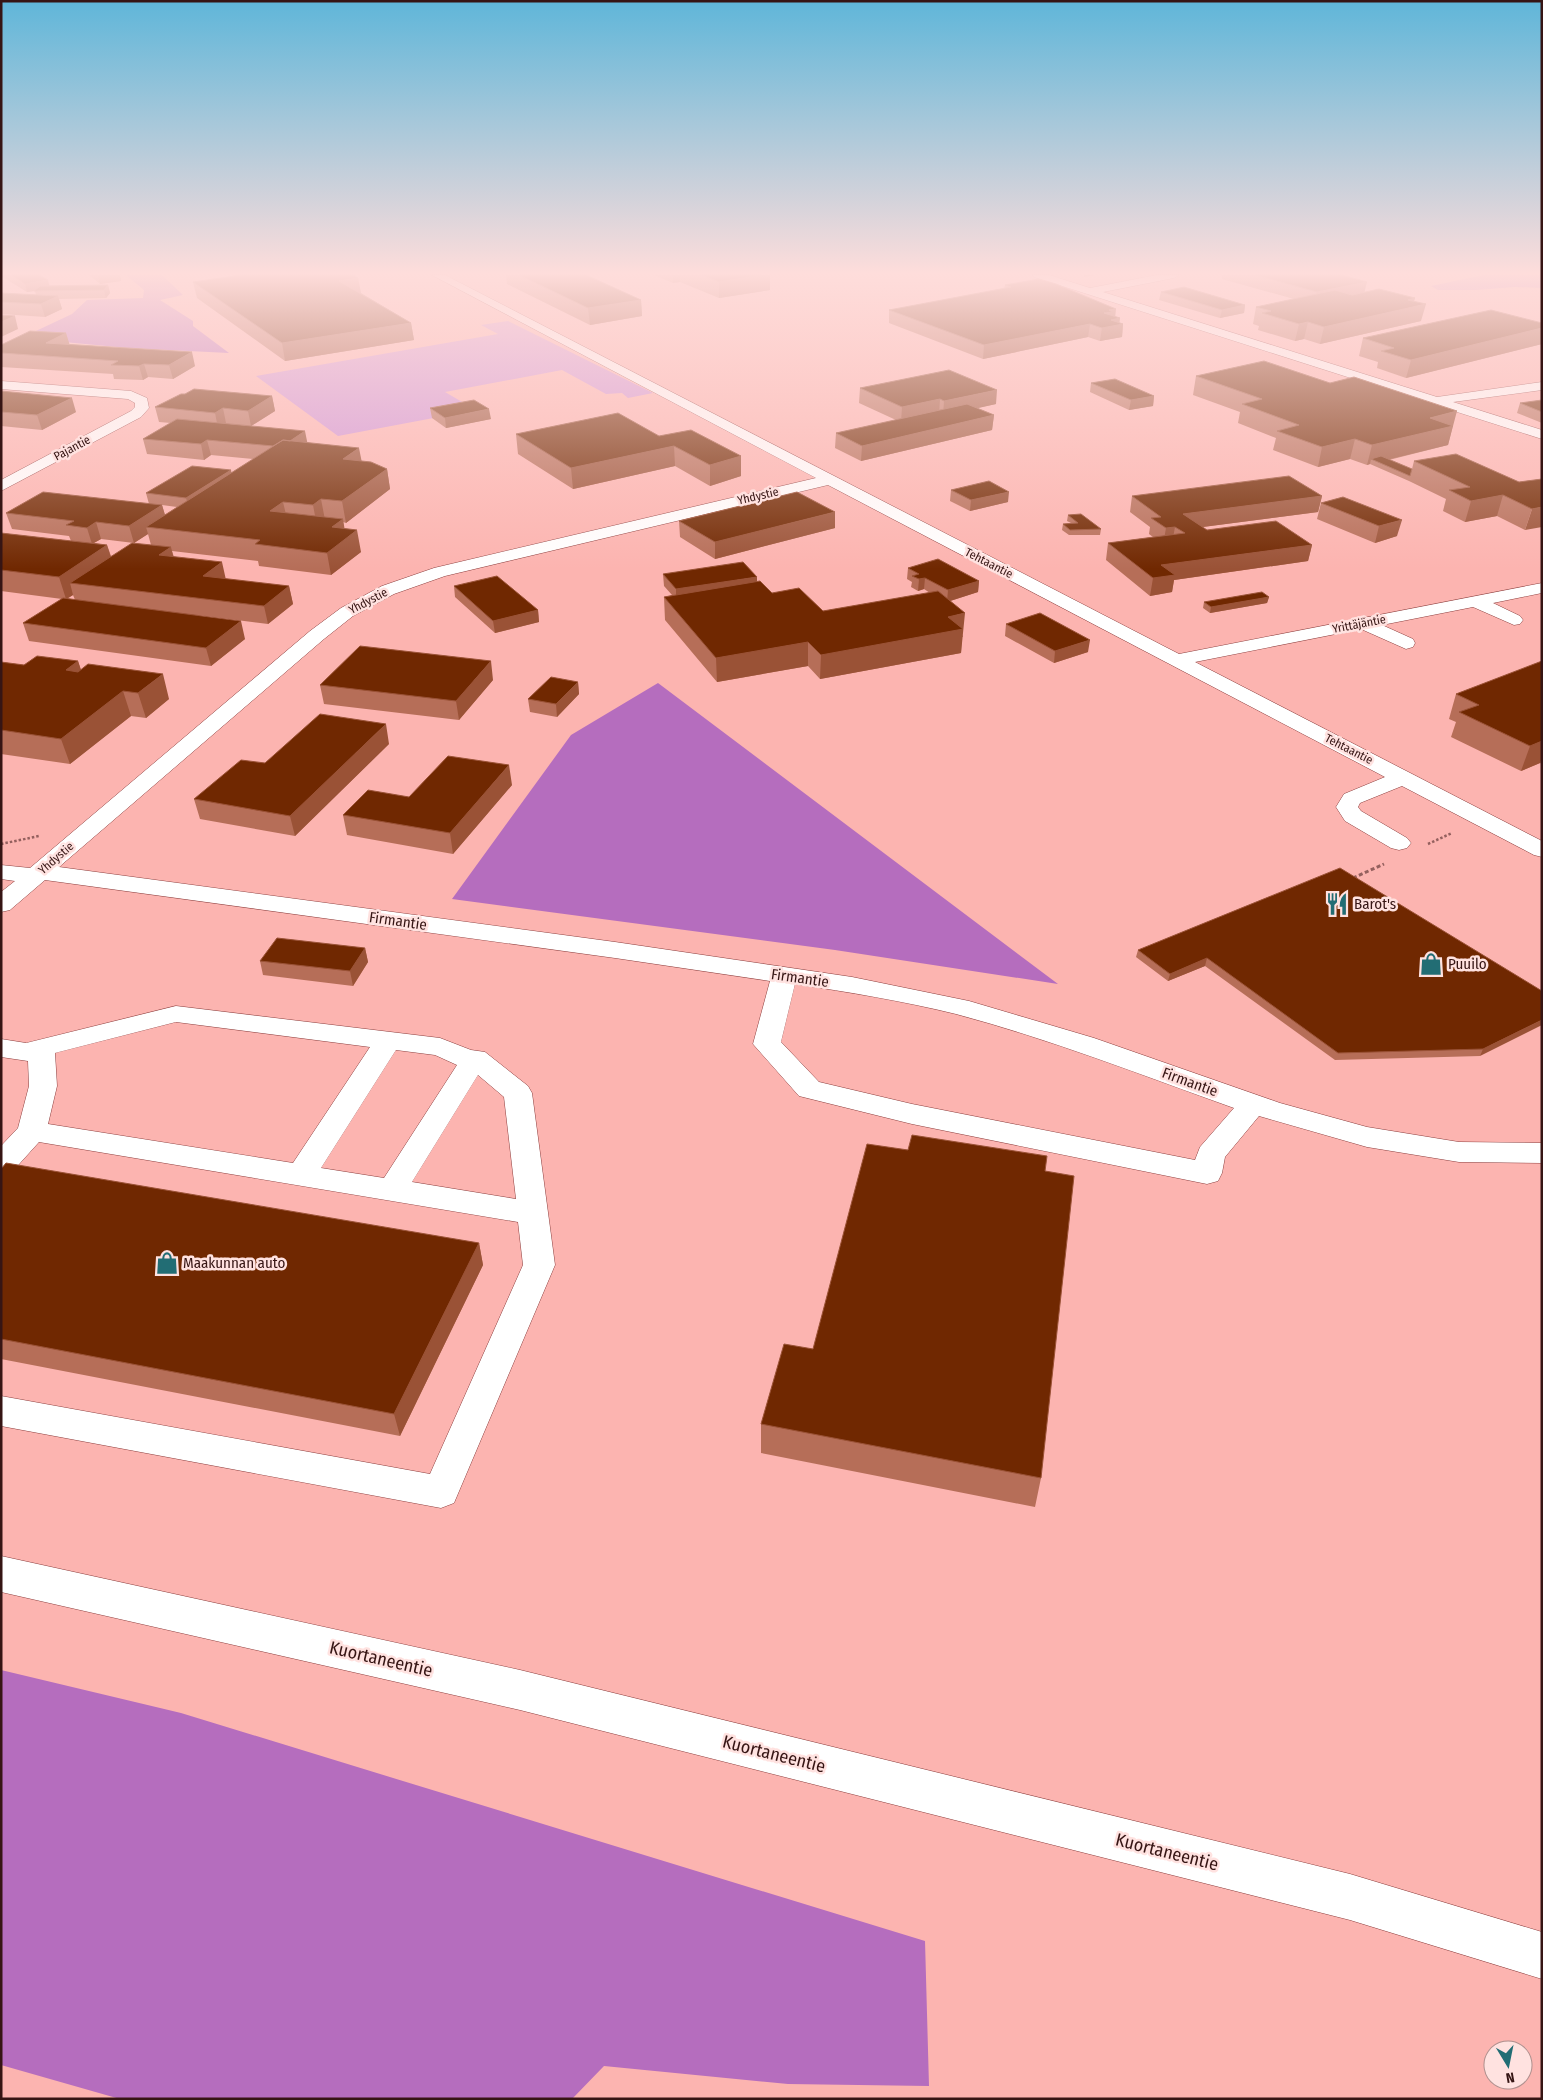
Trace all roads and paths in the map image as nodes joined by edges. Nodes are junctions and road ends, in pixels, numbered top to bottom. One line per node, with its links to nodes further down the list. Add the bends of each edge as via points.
1 (624, 373): 7 (main road, Tehtaantie)
2 (1348, 373): 5 (main road)
3 (1, 385): 8 (main road, Pajantie, via 130,395 142,400 142,408)
4 (1542, 386): 5 (main road)
5 (1436, 401): 6 (main road)
6 (1542, 435)
7 (829, 480): 14 (main road, Tehtaantie); 19 (main road, Yhdystie, via 484,561 388,590 347,612 317,635)
8 (1, 486)
9 (1542, 588): 10 (main road, Yrittäjäntie)
10 (1475, 601): 11 (main road); 12 (main road, Yrittäjäntie)
11 (1514, 620)
12 (1363, 623): 13 (main road); 14 (main road, Yrittäjäntie)
13 (1406, 643)
14 (1176, 660): 15 (main road, Tehtaantie)
15 (1403, 777): 16 (main road, via 1352,799 1347,807 1352,816); 17 (main road, Tehtaantie)
16 (1399, 843)
17 (1542, 850)
18 (1, 872): 19 (main road, Firmantie)
19 (38, 874): 20 (main road, Yhdystie); 21 (main road, Firmantie)
20 (1, 905)
21 (784, 975): 25 (main road, Firmantie, via 960,1006 1084,1044); 25 (main road, via 767,1044 809,1089 912,1114 1208,1173 1212,1154)
22 (388, 1041): 23 (main road, via 176,1014); 24 (main road, via 440,1047 470,1060); 29 (main road)
23 (13, 1050): 26 (main road, via 42,1054 44,1086)
24 (475, 1058): 30 (main road); 31 (main road, via 518,1093)
25 (1253, 1104): 27 (main road, Firmantie, via 1386,1140 1460,1152)
26 (32, 1131): 28 (main road); 29 (main road)
27 (1542, 1153)
28 (1, 1165)
29 (301, 1175): 30 (main road)
30 (392, 1190): 31 (main road)
31 (533, 1214): 32 (main road, via 539,1264 441,1492)
32 (1, 1410)
33 (1, 1574): 34 (main road, Kuortaneentie, via 520,1690 1350,1898)
34 (1542, 1956)

